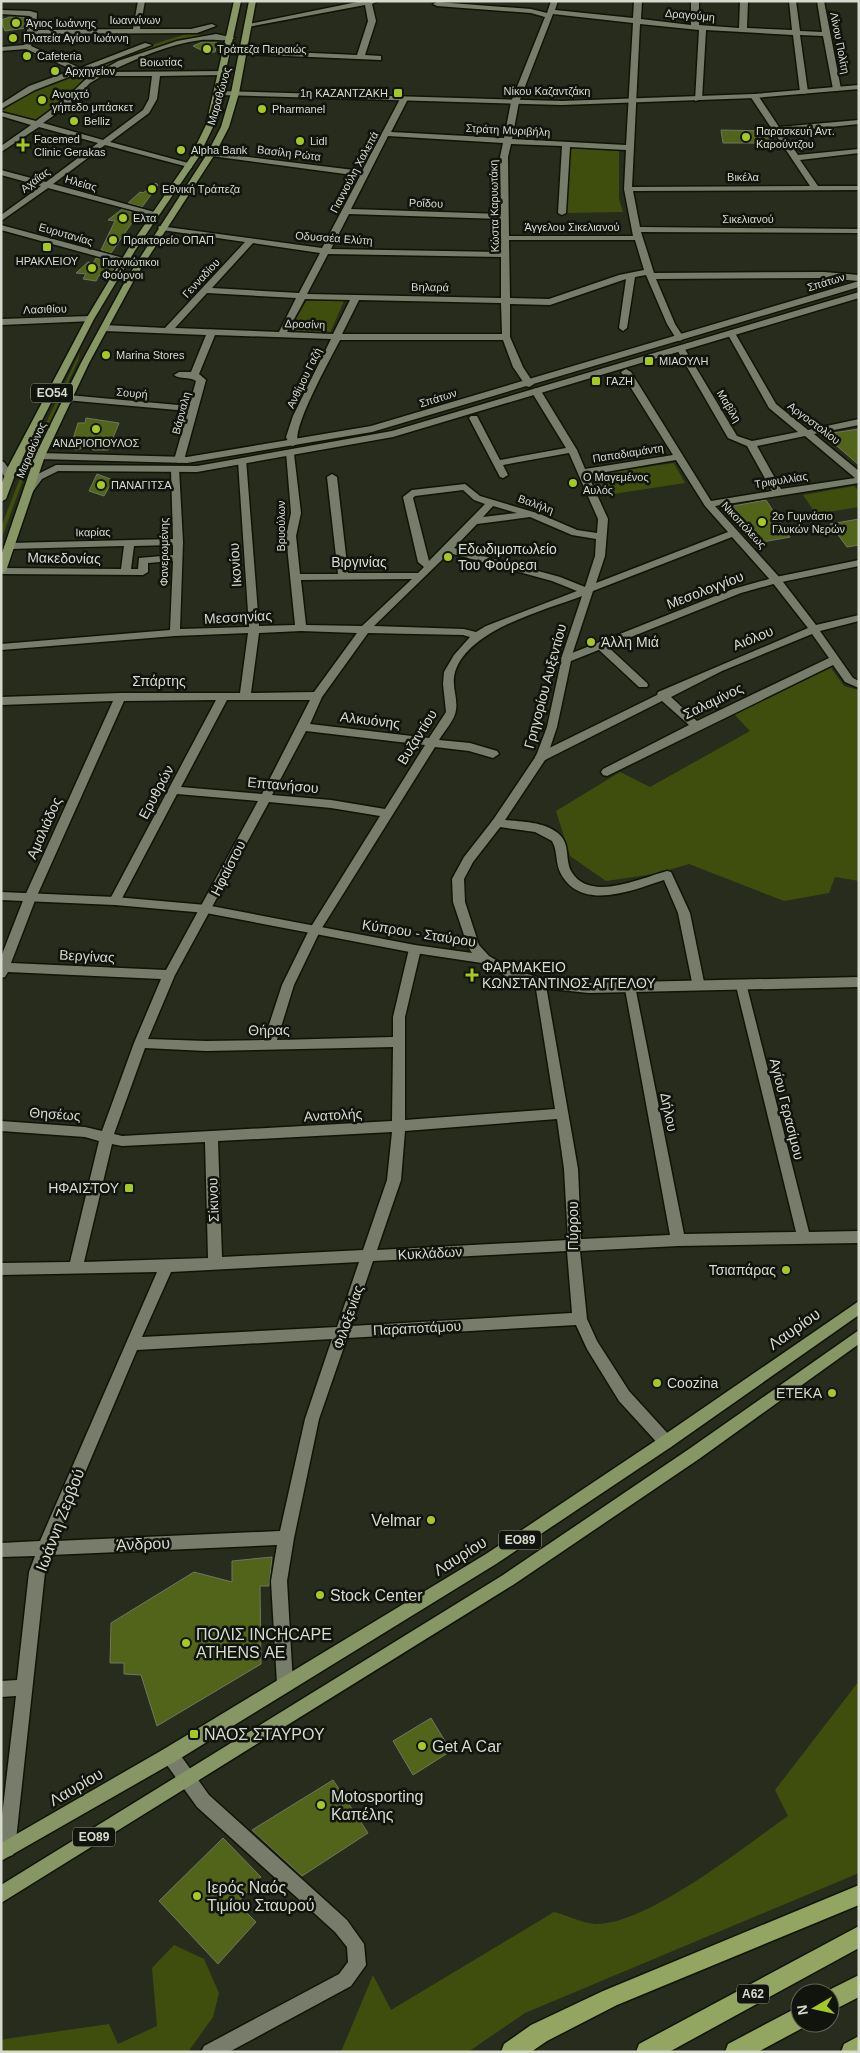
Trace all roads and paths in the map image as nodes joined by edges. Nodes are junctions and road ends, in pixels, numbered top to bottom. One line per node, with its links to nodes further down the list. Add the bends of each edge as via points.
1 (19, 1): 14 (street)
2 (142, 1): 21 (street)
3 (238, 1): 27 (main road, Μαραθώνος / ΕΟ54)
4 (253, 1): 17 (main road, Μαραθώνος / ΕΟ54)
5 (556, 1): 15 (street, Κώστα Καρυωτάκη)
6 (638, 1): 16 (street, Μαβίλη)
7 (695, 1): 19 (street)
8 (744, 1): 20 (street)
9 (792, 1): 24 (street)
10 (820, 1): 25 (street, Λίνου Πολίτη)
11 (371, 2): 17 (street); 31 (street, via 372,21)
12 (437, 4): 15 (street, Δραγούμη)
13 (1, 12): 14 (street)
14 (16, 12): 23 (street, via 34,15)
15 (551, 14): 16 (street, Δραγούμη); 46 (street, Κώστα Καρυωτάκη)
16 (636, 21): 19 (street, Δραγούμη); 45 (street, Μαβίλη)
17 (248, 25): 30 (main road, Μαραθώνος / ΕΟ54)
18 (212, 26): 22 (street)
19 (699, 27): 20 (street, Δραγούμη); 44 (street)
20 (743, 30): 24 (street, Δραγούμη)
21 (136, 31): 22 (street, Ιωαννίνων); 23 (street, Ιωαννίνων)
22 (191, 31): 26 (street, Ιωαννίνων); 33 (street)
23 (32, 32): 28 (street)
24 (796, 33): 25 (street, Δραγούμη); 39 (street)
25 (826, 34): 38 (street, Λίνου Πολίτη)
26 (206, 36): 27 (street); 35 (street, via 147,53)
27 (231, 38): 34 (main road, Μαραθώνος / ΕΟ54)
28 (27, 47): 29 (street); 33 (street)
29 (1, 49)
30 (243, 52): 31 (street); 41 (main road, Μαραθώνος / ΕΟ54)
31 (360, 58): 32 (street)
32 (378, 58)
33 (79, 70): 47 (street, via 25,92)
34 (223, 73): 36 (street, Βοιωτίας); 40 (main road, Μαραθώνος / ΕΟ54)
35 (98, 74): 36 (street, Βοιωτίας); 50 (street)
36 (156, 74): 54 (street, Αχαΐας, via 151,106)
37 (859, 87): 38 (street, Νίκου Καζαντζάκη)
38 (838, 89): 39 (street, Νίκου Καζαντζάκη)
39 (804, 92): 42 (street, Νίκου Καζαντζάκη)
40 (219, 93): 41 (street, Νίκου Καζαντζάκη); 61 (main road, Μαραθώνος / ΕΟ54, via 210,125)
41 (234, 93): 43 (street, Νίκου Καζαντζάκη); 59 (main road, Μαραθώνος / ΕΟ54, via 225,127)
42 (754, 96): 44 (street, Νίκου Καζαντζάκη); 51 (street)
43 (404, 99): 46 (street, Νίκου Καζαντζάκη); 52 (street, Γιαννούλη Χαλεπά)
44 (698, 99): 45 (street, Νίκου Καζαντζάκη)
45 (632, 101): 46 (street, Νίκου Καζαντζάκη); 56 (street, Μαβίλη)
46 (515, 102): 53 (street, Κώστα Καρυωτάκη)
47 (1, 107)
48 (1, 114): 50 (street)
49 (859, 122): 51 (street)
50 (36, 125): 54 (street); 57 (street)
51 (776, 130): 60 (street)
52 (386, 134): 53 (street, Στράτη Μυριβήλη); 63 (street, Γιαννούλη Χαλεπά)
53 (506, 141): 55 (street, Στράτη Μυριβήλη); 71 (street, Κώστα Καρυωτάκη)
54 (104, 143): 61 (street); 64 (street, Αχαΐας)
55 (566, 145): 56 (street, Στράτη Μυριβήλη); 69 (street)
56 (629, 148): 66 (street, Μαβίλη)
57 (1, 150)
58 (859, 151): 60 (street)
59 (210, 154): 63 (street, Βασίλη Ρώτα); 74 (main road, Μαραθώνος / ΕΟ54)
60 (795, 158): 67 (street)
61 (189, 166): 70 (main road, Μαραθώνος / ΕΟ54)
62 (1, 172): 64 (street, Ηλείας)
63 (365, 174): 68 (street, Γιαννούλη Χαλεπά)
64 (47, 185): 70 (street, Ηλείας); 72 (street, Αχαΐας)
65 (859, 188): 67 (street, Βικέλα)
66 (628, 189): 67 (street, Βικέλα); 76 (street, Μαβίλη)
67 (816, 189)
68 (346, 211): 71 (street, Ροΐδου); 79 (street, Γιαννούλη Χαλεπά)
69 (562, 213)
70 (155, 215): 81 (main road, Μαραθώνος / ΕΟ54)
71 (505, 217): 77 (street, Κώστα Καρυωτάκη)
72 (1, 219)
73 (1, 227): 81 (street, Ευρυτανίας)
74 (162, 228): 78 (street, Οδυσσέα Ελύτη); 82 (main road, Μαραθώνος / ΕΟ54)
75 (859, 231): 76 (street, Σικελιανού)
76 (637, 234): 77 (street, Άγγελου Σικελιανού); 83 (street, Μαβίλη)
77 (506, 238): 80 (street, Κώστα Καρυωτάκη)
78 (251, 241): 79 (street, Οδυσσέα Ελύτη); 87 (street, Γενναδίου)
79 (325, 251): 80 (street, Οδυσσέα Ελύτη); 89 (street, Γιαννούλη Χαλεπά)
80 (506, 255): 91 (street, Κώστα Καρυωτάκη)
81 (124, 262): 82 (street); 92 (main road, Μαραθώνος / ΕΟ54)
82 (139, 265): 94 (main road, Μαραθώνος / ΕΟ54)
83 (650, 274): 84 (street, Βηλαρά); 85 (street, Βηλαρά); 102 (street, Μαβίλη)
84 (631, 275): 91 (street, Βηλαρά, via 554,301); 95 (street)
85 (859, 278)
86 (859, 284): 102 (street, Σπάτων)
87 (205, 290): 89 (street, Βηλαρά); 96 (street, Γενναδίου)
88 (859, 295): 98 (street, Σπάτων)
89 (302, 296): 90 (street, Βηλαρά); 99 (street, Γιαννούλη Χαλεπά)
90 (356, 297): 91 (street, Βηλαρά); 100 (street, Ανθίμου Γαζή)
91 (506, 301): 101 (street, Κώστα Καρυωτάκη)
92 (90, 319): 93 (street, Λασιθίου); 123 (main road, Μαραθώνος / ΕΟ54)
93 (1, 322)
94 (104, 328): 96 (street, Δροσίνη); 108 (main road, Μαραθώνος / ΕΟ54)
95 (623, 328)
96 (167, 331): 97 (street, Δροσίνη)
97 (212, 332): 99 (street, Δροσίνη); 105 (street, Βάρναλη)
98 (731, 333): 102 (street, Σπάτων); 112 (street, Αργοστολίου, via 772,406 791,423)
99 (282, 334): 100 (street, Δροσίνη)
100 (337, 336): 101 (street, Δροσίνη); 113 (street, Ανθίμου Γαζή, via 298,416 291,436)
101 (506, 337): 106 (street, Κώστα Καρυωτάκη)
102 (680, 343): 106 (street, Σπάτων); 107 (street, Σπάτων); 114 (street, Μαβίλη, via 733,438)
103 (626, 372): 118 (street, Νικοπόλεως)
104 (179, 375): 105 (street, Βάρναλη)
105 (194, 375): 109 (street, Βάρναλη, via 201,380)
106 (528, 384): 113 (street, Σπάτων, via 394,424)
107 (536, 391): 115 (street, Σπάτων, via 402,432); 116 (street, Γρηγορίου Αυξεντίου)
108 (68, 398): 109 (street, Σουρή); 117 (main road, Μαραθώνος / ΕΟ54)
109 (194, 409): 122 (street, Βάρναλη)
110 (474, 418): 120 (street)
111 (859, 422): 112 (street)
112 (807, 431): 114 (street); 126 (street, Αργοστολίου)
113 (293, 444): 122 (street, Σπάτων)
114 (751, 444): 130 (street)
115 (289, 454): 119 (street, Σπάτων); 152 (street, Βρυούλων, via 296,513 291,536)
116 (574, 454): 120 (street); 124 (street, Γρηγορίου Αυξεντίου)
117 (40, 456): 122 (street, Σπάτων); 123 (street, Σπάτων, via 27,459); 131 (main road, Μαραθώνος / ΕΟ54)
118 (679, 457): 124 (street, Παπαδιαμάντη); 134 (street, Νικοπόλεως)
119 (243, 462): 122 (street, Σπάτων); 159 (street, Ικονίου)
120 (497, 463): 125 (street)
121 (1, 464): 123 (street)
122 (177, 465): 131 (street, Σπάτων, via 56,468 34,482); 139 (street, Φανερωμένης)
123 (11, 472): 129 (main road, Μαραθώνος / ΕΟ54)
124 (581, 472): 138 (street, Γρηγορίου Αυξεντίου, via 604,519)
125 (503, 475)
126 (859, 476)
127 (332, 478): 150 (street)
128 (859, 480): 130 (street, Τριφυλλίας)
129 (3, 488): 132 (main road, Μαραθώνος / ΕΟ54)
130 (779, 494): 134 (street, Τριφυλλίας)
131 (25, 496): 141 (main road, Μαραθώνος / ΕΟ54)
132 (1, 499)
133 (491, 503): 135 (street, Βαλήλη); 136 (street, Ηφαίστου); 147 (street, Βαλήλη, via 476,497 465,487 415,493 408,497 423,562)
134 (708, 504): 137 (street, Νικοπόλεως)
135 (531, 514): 136 (street); 138 (street, Βαλήλη, via 575,533)
136 (475, 522): 142 (street, Ηφαίστου)
137 (734, 533): 153 (street, Νικοπόλεως); 154 (street, Βυζαντίου)
138 (602, 537): 154 (street, Γρηγορίου Αυξεντίου, via 600,556)
139 (178, 542): 140 (street, Ικαρίας); 143 (street, Φανερωμένης)
140 (129, 544): 141 (street, Ικαρίας); 145 (street)
141 (9, 546): 148 (main road, Μαραθώνος / ΕΟ54)
142 (447, 550): 147 (street, Ηφαίστου); 154 (street, via 556,579)
143 (178, 558): 144 (street); 160 (street, Φανερωμένης)
144 (143, 560): 145 (street); 149 (street, Μακεδονίας, via 143,572)
145 (127, 561): 149 (street)
146 (859, 563): 153 (street, Μεσολογγίου)
147 (430, 566): 151 (street, Ηφαίστου)
148 (1, 571): 149 (street, Μακεδονίας)
149 (125, 573)
150 (342, 575): 151 (street, Βιργινίας); 152 (street, Βιργινίας)
151 (422, 576): 157 (street, Ηφαίστου)
152 (296, 577): 156 (street, Βρυούλων)
153 (776, 580): 158 (street, Νικοπόλεως); 163 (street, Μεσολογγίου, via 737,591)
154 (587, 591): 161 (street, Βυζαντίου); 164 (street, Γρηγορίου Αυξεντίου)
155 (859, 618): 158 (street, Αιόλου)
156 (301, 628): 157 (street, Μεσσηνίας); 159 (street, Μεσσηνίας)
157 (365, 629): 161 (street, Μεσσηνίας, via 464,632); 170 (street, Ηφαίστου)
158 (814, 629): 165 (street, Νικοπόλεως); 171 (street, Αιόλου)
159 (254, 630): 160 (street, Μεσσηνίας); 169 (street, Ικονίου)
160 (175, 633): 162 (street, Μεσσηνίας)
161 (477, 636): 176 (street, Βυζαντίου, via 452,666 448,679 451,712)
162 (1, 647)
163 (602, 647): 164 (street, Μεσολογγίου); 166 (street)
164 (566, 659): 178 (street, Γρηγορίου Αυξεντίου, via 552,727)
165 (834, 660): 167 (street, Νικοπόλεως, via 848,680); 174 (street, Σαλαμίνος)
166 (643, 685)
167 (858, 685)
168 (224, 696): 169 (street, Σπάρτης); 172 (street, Σπάρτης); 180 (street, Ερυθρών)
169 (245, 696): 170 (street, Σπάρτης)
170 (317, 696): 175 (street, Ηφαίστου)
171 (662, 696): 174 (street); 178 (street, Αιόλου)
172 (120, 697): 173 (street, Σπάρτης); 185 (street, Αμαλιάδος)
173 (1, 701)
174 (696, 726): 179 (street, Σαλαμίνος)
175 (303, 727): 176 (street, Αλκυόνης); 181 (street, Ηφαίστου)
176 (431, 743): 177 (street, Αλκυόνης, via 470,747); 182 (street, Βυζαντίου)
177 (493, 754)
178 (542, 757): 183 (street, Γρηγορίου Αυξεντίου)
179 (606, 772)
180 (174, 790): 181 (street, Επτανήσου); 186 (street, Ερυθρών)
181 (263, 799): 182 (street, Επτανήσου, via 331,804); 187 (street, Ηφαίστου)
182 (388, 813): 188 (street, Βυζαντίου)
183 (496, 823): 190 (street, Γρηγορίου Αυξεντίου, via 462,870 457,888 474,947); 196 (street, via 538,830 555,838 562,850 567,875 583,888 616,890 667,875 684,913)
184 (1, 896): 185 (street, Κύπρου - Σταύρου)
185 (30, 898): 186 (street, Κύπρου - Σταύρου); 191 (street, Αμαλιάδος)
186 (115, 902): 187 (street, Κύπρου - Σταύρου)
187 (206, 909): 188 (street, Κύπρου - Σταύρου); 192 (street, Ηφαίστου)
188 (315, 930): 189 (street, Κύπρου - Σταύρου); 200 (street, Βυζαντίου, via 288,985)
189 (415, 949): 190 (street, Κύπρου - Σταύρου); 198 (street, Φιλοξενίας, via 399,1018)
190 (485, 959): 194 (street, Κύπρου - Σταύρου, via 509,973)
191 (2, 970): 192 (street, Βεργίνας)
192 (169, 975): 199 (street, Ηφαίστου)
193 (859, 982): 195 (street, Κύπρου - Σταύρου)
194 (541, 983): 197 (street, Κύπρου - Σταύρου); 201 (street, Πύρρου)
195 (742, 986): 196 (street, Κύπρου - Σταύρου); 207 (street, Αγίου Γερασίμου)
196 (700, 987): 197 (street, Κύπρου - Σταύρου)
197 (631, 988): 208 (street, Δήλου)
198 (398, 1042): 200 (street, Θήρας); 203 (street, Φιλοξενίας)
199 (140, 1043): 200 (street, Θήρας); 204 (street, Ηφαίστου)
200 (269, 1045)
201 (561, 1114): 203 (street, Ανατολής); 209 (street, Πύρρου, via 571,1169)
202 (1, 1126): 204 (street, Θησέως)
203 (399, 1126): 205 (street, Ανατολής); 210 (street, Φιλοξενίας, via 394,1180)
204 (107, 1136): 205 (street, Ανατολής, via 122,1141); 213 (street, Ηφαίστου)
205 (211, 1137): 211 (street, Σίκινου)
206 (859, 1236): 207 (street, Κυκλάδων)
207 (804, 1239): 208 (street, Κυκλάδων)
208 (678, 1240): 209 (street, Κυκλάδων)
209 (574, 1247): 210 (street, Κυκλάδων); 216 (street, Πύρρου)
210 (369, 1256): 211 (street, Κυκλάδων); 217 (street, Φιλοξενίας)
211 (215, 1263): 212 (street, Κυκλάδων)
212 (166, 1266): 213 (street, Κυκλάδων); 219 (street, Ιωάννη Ζερβού)
213 (76, 1267): 214 (street, Κυκλάδων)
214 (1, 1269)
215 (859, 1307): 220 (main road, Λαυρίου / ΕΟ89)
216 (580, 1319): 217 (street, Παραποτάμου); 220 (street, Πύρρου, via 624,1396)
217 (344, 1332): 219 (street, Παραποτάμου); 221 (street, Φιλοξενίας, via 312,1419)
218 (859, 1336): 228 (main road, ΕΟ89, via 694,1454 508,1580)
219 (134, 1344): 222 (street, Ιωάννη Ζερβού)
220 (666, 1442): 224 (main road, Λαυρίου / ΕΟ89, via 491,1559)
221 (286, 1538): 222 (street, Άνδρου); 224 (street, Φιλοξενίας, via 279,1581)
222 (45, 1548): 223 (street, Άνδρου); 225 (street, Ιωάννη Ζερβού, via 38,1572)
223 (1, 1550)
224 (285, 1684): 227 (main road, Λαυρίου / ΕΟ89)
225 (25, 1687): 226 (street); 229 (street, Ιωάννη Ζερβού)
226 (1, 1689)
227 (170, 1755): 228 (street); 229 (main road, Λαυρίου / ΕΟ89)
228 (187, 1780): 230 (main road, ΕΟ89); 237 (street, via 203,1801 341,1926 355,1944 357,1965 346,1980)
229 (4, 1851)
230 (5, 1894)
231 (859, 1895): 238 (highway, via 610,1998 539,2033)
232 (859, 1936): 239 (highway, Α62)
233 (859, 1985): 234 (highway)
234 (840, 1995)
235 (790, 2022): 240 (highway)
236 (859, 2048): 241 (highway)
237 (210, 2052)
238 (512, 2052)
239 (647, 2052)
240 (736, 2052)
241 (852, 2052)

